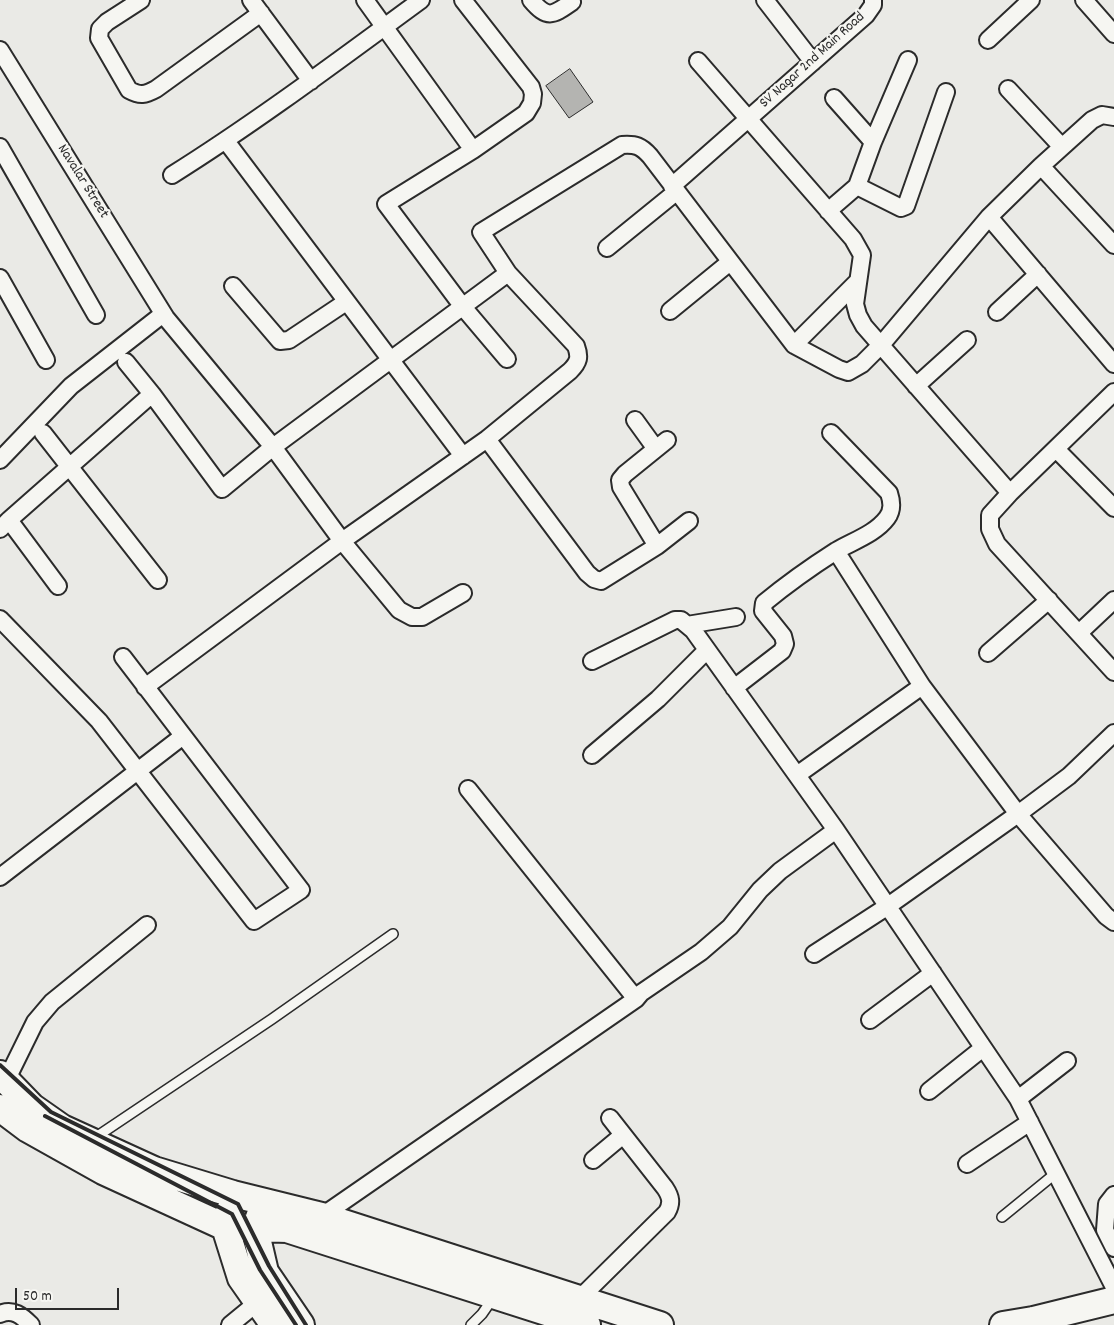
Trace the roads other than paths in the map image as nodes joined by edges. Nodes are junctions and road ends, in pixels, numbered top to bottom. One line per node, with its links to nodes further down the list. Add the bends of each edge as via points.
1 (141, 0): 11 (street, via 107,22 100,29 99,38 129,90 137,95 156,89)
2 (365, 0): 12 (street)
3 (421, 0): 12 (street)
4 (463, 0): 29 (street, via 531,87 533,94 526,113)
5 (531, 0): 10 (street, via 538,8 554,14)
6 (765, 0): 18 (street)
7 (874, 0): 18 (street, SV Nagar 2nd Main Road, via 866,15)
8 (1031, 0): 14 (street)
9 (1084, 0): 13 (street)
10 (572, 2)
11 (256, 6): 19 (street)
12 (384, 27): 19 (street); 29 (street)
13 (1114, 34)
14 (988, 40)
15 (0, 50): 48 (street, Navalar Street)
16 (908, 60): 26 (street)
17 (698, 61): 24 (street)
18 (813, 62): 24 (street, SV Nagar 2nd Main Road)
19 (311, 82): 25 (street)
20 (1008, 89): 28 (street)
21 (946, 92): 32 (street, via 906,206 900,208)
22 (834, 98): 26 (street)
23 (1114, 116): 28 (street, via 1102,115 1092,120)
24 (747, 119): 33 (street, SV Nagar 2nd Main Road); 34 (street)
25 (226, 141): 31 (street); 44 (street)
26 (873, 142): 32 (street)
27 (0, 147): 49 (street)
28 (1062, 147): 30 (street)
29 (473, 150): 45 (street, via 386,204)
30 (1041, 166): 35 (street); 36 (street)
31 (172, 175)
32 (858, 186): 34 (street)
33 (674, 189): 37 (street, SV Nagar 2nd Main Road); 38 (street); 39 (street, via 641,146 622,145 481,232)
34 (828, 211): 42 (street, via 862,254)
35 (989, 217): 40 (street); 52 (street)
36 (1114, 245)
37 (607, 248)
38 (730, 262): 46 (street); 51 (street)
39 (508, 273): 45 (street); 64 (street, via 576,346 578,363)
40 (1038, 274): 47 (street); 57 (street)
41 (0, 278): 54 (street)
42 (858, 281): 51 (street); 52 (street, via 855,304 858,315)
43 (233, 286): 44 (street, via 280,341 289,340)
44 (346, 302): 55 (street)
45 (463, 307): 53 (street); 55 (street)
46 (670, 311)
47 (997, 312)
48 (164, 314): 65 (street, Navalar Street); 68 (street, via 71,386)
49 (96, 315)
50 (967, 340): 58 (street)
51 (794, 344): 52 (street, via 848,372 862,364)
52 (881, 345): 58 (street)
53 (506, 359)
54 (46, 360)
55 (390, 360): 65 (street); 67 (street)
56 (126, 362): 60 (street)
57 (1114, 364)
58 (916, 386): 70 (street)
59 (1114, 392): 66 (street)
60 (152, 394): 65 (street, via 222,489); 69 (street)
61 (635, 420): 75 (street, via 662,444 625,474 620,480 621,487)
62 (43, 433): 69 (street)
63 (832, 433): 76 (street, via 883,485 893,503 878,528)
64 (487, 439): 67 (street); 75 (street, via 594,579 602,581)
65 (273, 447): 74 (street, Navalar Street)
66 (1056, 449): 70 (street); 71 (street)
67 (463, 456): 74 (street)
68 (0, 460)
69 (70, 467): 73 (street); 77 (street)
70 (1010, 494): 80 (street, via 990,515 990,529 997,544)
71 (1114, 508)
72 (689, 521): 75 (street)
73 (4, 524): 78 (street)
74 (342, 540): 79 (street, Navalar Street, via 399,610 412,617 422,617); 92 (street)
75 (657, 546)
76 (836, 552): 91 (street); 93 (street, via 764,603 763,611 785,644 782,651)
77 (158, 580)
78 (58, 586)
79 (463, 592)
80 (1049, 600): 85 (street); 87 (street)
81 (1114, 600): 85 (street)
82 (736, 617): 84 (street)
83 (0, 619): 97 (street, via 99,721)
84 (687, 625): 86 (street); 89 (street, via 682,620 675,620)
85 (1079, 633): 90 (street)
86 (708, 650): 93 (street); 96 (street, via 658,699)
87 (988, 653)
88 (122, 657): 92 (street)
89 (592, 661)
90 (1114, 672)
91 (922, 686): 98 (street); 100 (street)
92 (145, 687): 95 (street)
93 (734, 688): 98 (street)
94 (1114, 733): 100 (street, via 1069,776)
95 (183, 736): 97 (street); 97 (street, via 301,890 254,921)
96 (592, 755)
97 (138, 770): 102 (street)
98 (797, 775): 101 (street)
99 (468, 789): 109 (street)
100 (1018, 814): 103 (street); 104 (street)
101 (836, 830): 103 (street); 109 (street, via 780,871 730,927 701,952)
102 (0, 877)
103 (888, 906): 107 (street); 108 (street)
104 (1114, 922)
105 (147, 925): 113 (street, via 52,1002 35,1022)
106 (393, 934): 120 (lane)
107 (814, 954)
108 (933, 973): 110 (street); 111 (street)
109 (636, 999): 129 (street)
110 (870, 1020)
111 (983, 1048): 114 (street); 115 (street)
112 (1067, 1062): 115 (street)
113 (3, 1077): 120 (main road, via 32,1106 62,1128)
114 (929, 1091)
115 (1018, 1100): 118 (street)
116 (0, 1108): 128 (main road, via 28,1129 103,1171)
117 (610, 1118): 119 (street)
118 (1030, 1122): 122 (street); 123 (street)
119 (623, 1135): 121 (street); 135 (street, via 669,1194 670,1207)
120 (90, 1140): 124 (main road, via 154,1170)
121 (593, 1160)
122 (967, 1164)
123 (1056, 1173): 127 (lane); 133 (street)
124 (233, 1194): 126 (main road); 128 (main road)
125 (1114, 1195): 131 (street, via 1107,1204 1106,1230)
126 (265, 1202): 129 (main road); 130 (main road)
127 (1002, 1217)
128 (225, 1227): 130 (main road); 137 (main road, via 241,1278)
129 (310, 1228): 130 (main road); 132 (main road, via 281,1238); 134 (main road); 135 (main road)
130 (256, 1229): 132 (main road)
131 (1114, 1248)
132 (264, 1263): 143 (main road, via 265,1272)
133 (1114, 1287)
134 (494, 1295): 139 (lane); 144 (main road)
135 (579, 1300): 145 (main road)
136 (1114, 1300): 146 (main road)
137 (258, 1302): 141 (street); 142 (main road)
138 (0, 1314): 140 (street, via 14,1312)
139 (475, 1324)
140 (32, 1325)
141 (230, 1325)
142 (274, 1325)
143 (301, 1325)
144 (587, 1325)
145 (660, 1325)
146 (1003, 1325)

